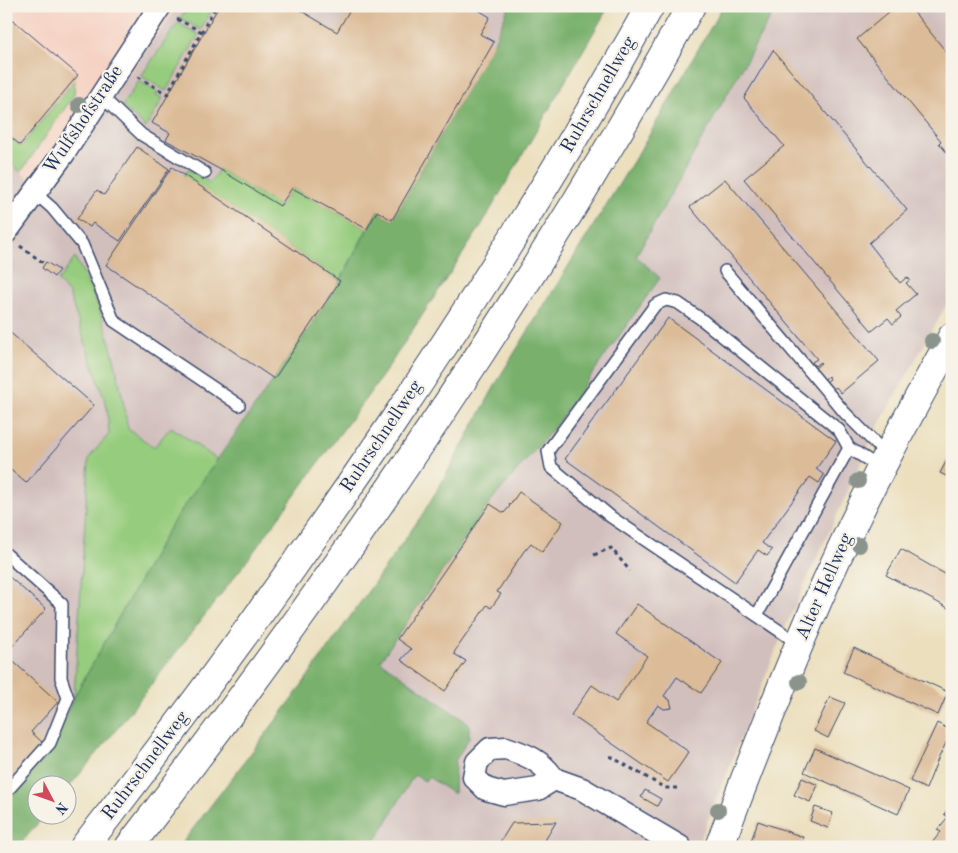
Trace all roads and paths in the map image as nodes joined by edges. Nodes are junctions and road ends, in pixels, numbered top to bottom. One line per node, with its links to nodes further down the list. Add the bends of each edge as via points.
1 (15, 6): 6 (path)
2 (216, 6): 7 (path)
3 (650, 6): 29 (main road, Ruhrschnellweg, via 554,171 340,501 214,677)
4 (691, 6): 24 (main road, Ruhrschnellweg, via 614,140 497,328 355,540)
5 (169, 13): 7 (path); 9 (street, Wulfshofstraße)
6 (7, 15)
7 (202, 32): 8 (path, via 167,94)
8 (138, 77)
9 (101, 96): 10 (lane, via 142,135); 11 (street, Wulfshofstraße)
10 (205, 173)
11 (35, 193): 12 (street, Wulfshofstraße); 16 (lane, via 82,244 114,321)
12 (13, 239): 13 (path)
13 (45, 264)
14 (725, 271): 18 (lane)
15 (952, 337): 18 (main road, Alter Hellweg)
16 (239, 405)
17 (849, 448): 18 (lane); 22 (lane); 22 (lane, via 839,430 701,319 678,303 666,300 655,305 548,451 551,467 611,517)
18 (885, 462): 23 (main road, Alter Hellweg)
19 (6, 554): 28 (lane, via 62,604 61,678 68,698 50,743)
20 (594, 555): 21 (path, via 611,548)
21 (630, 571)
22 (757, 615): 23 (lane)
23 (799, 644): 33 (main road, Alter Hellweg)
24 (207, 745): 30 (main road, Ruhrschnellweg); 31 (main road)
25 (610, 756): 27 (path, via 665,788)
26 (554, 779): 32 (street, via 582,788)
27 (677, 788)
28 (6, 792)
29 (87, 841)
30 (129, 847)
31 (140, 847)
32 (680, 847)
33 (720, 847)

